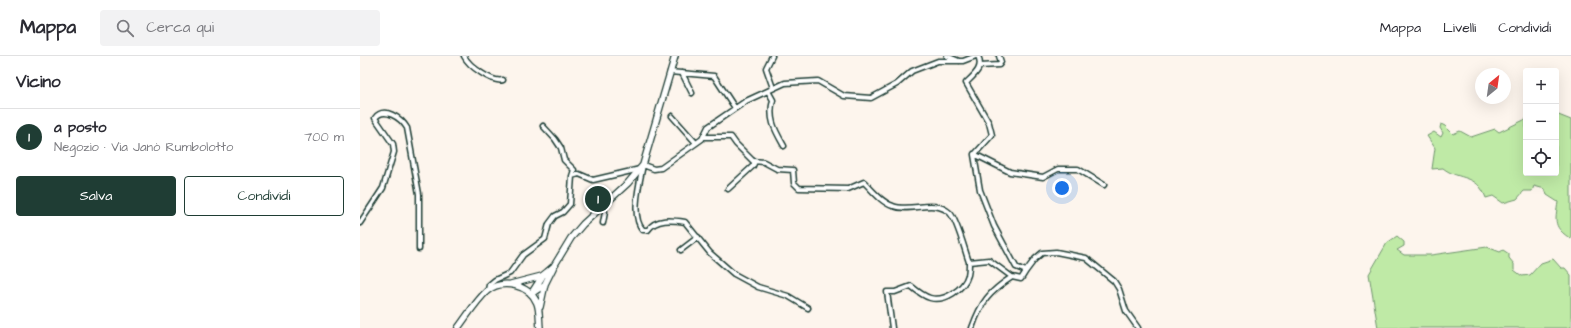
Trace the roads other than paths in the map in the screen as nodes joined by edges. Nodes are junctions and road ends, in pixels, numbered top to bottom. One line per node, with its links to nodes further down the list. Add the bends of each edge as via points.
1 (464, 56): 11 (street, via 485,76)
2 (675, 56): 9 (main road)
3 (772, 56): 12 (street, via 766,68)
4 (947, 56): 7 (street)
5 (976, 56): 7 (street); 8 (street, via 981,62)
6 (999, 56): 8 (street, via 999,65)
7 (960, 61): 12 (street, via 938,61 912,71 897,84 871,98 844,96 818,81 786,83)
8 (980, 66): 21 (street, via 966,84 989,123 992,135)
9 (670, 72): 10 (street); 23 (main road)
10 (682, 73): 14 (street); 15 (street, via 714,76)
11 (503, 80)
12 (774, 88): 13 (street)
13 (768, 91): 15 (street); 20 (street, via 773,100 771,121)
14 (692, 94)
15 (735, 108): 18 (street, via 708,127)
16 (672, 116): 19 (street)
17 (543, 126): 24 (street, via 561,148 564,160 574,170)
18 (705, 137): 19 (street); 22 (street, via 731,137)
19 (696, 143): 23 (street, via 661,168)
20 (784, 146)
21 (974, 154): 25 (street, via 1010,172 1043,177 1058,169 1078,169); 35 (street, via 980,190 994,226 1016,267)
22 (755, 161): 26 (street, via 754,166); 33 (street, via 764,162 777,169 793,170 794,183 799,188 848,189 864,182 894,207 938,207 950,213 955,221)
23 (642, 167): 24 (street, via 593,180 579,174); 27 (main road); 30 (street, via 636,212 639,227 648,230 652,225 668,220 685,222)
24 (572, 176): 40 (street, via 570,204 549,224 545,239 523,255 510,273 495,280)
25 (1104, 185)
26 (728, 189)
27 (603, 206): 29 (street); 34 (main road, via 571,238)
28 (360, 223): 31 (street, via 383,188 394,152 394,144 375,118 385,112 403,120 407,128 419,194)
29 (603, 223)
30 (698, 237): 32 (street); 42 (street, via 710,253 734,274 758,288 788,296)
31 (420, 249)
32 (681, 250)
33 (969, 262): 37 (street, via 988,260); 46 (street, via 968,274 960,288 943,298 930,298 912,286 887,292)
34 (554, 266): 36 (main road); 39 (main road)
35 (1026, 271): 37 (street, via 1021,279); 48 (street, via 1042,253 1056,252 1086,258 1114,281 1126,311)
36 (542, 276): 38 (main road); 41 (main road)
37 (1012, 277): 47 (street, via 986,297)
38 (511, 284): 40 (main road); 41 (main road)
39 (544, 284): 41 (main road); 43 (main road)
40 (488, 290): 44 (main road)
41 (531, 294): 43 (main road)
42 (808, 308)
43 (539, 309): 45 (main road)
44 (458, 328)
45 (540, 328)
46 (892, 328)
47 (972, 328)
48 (1138, 328)

